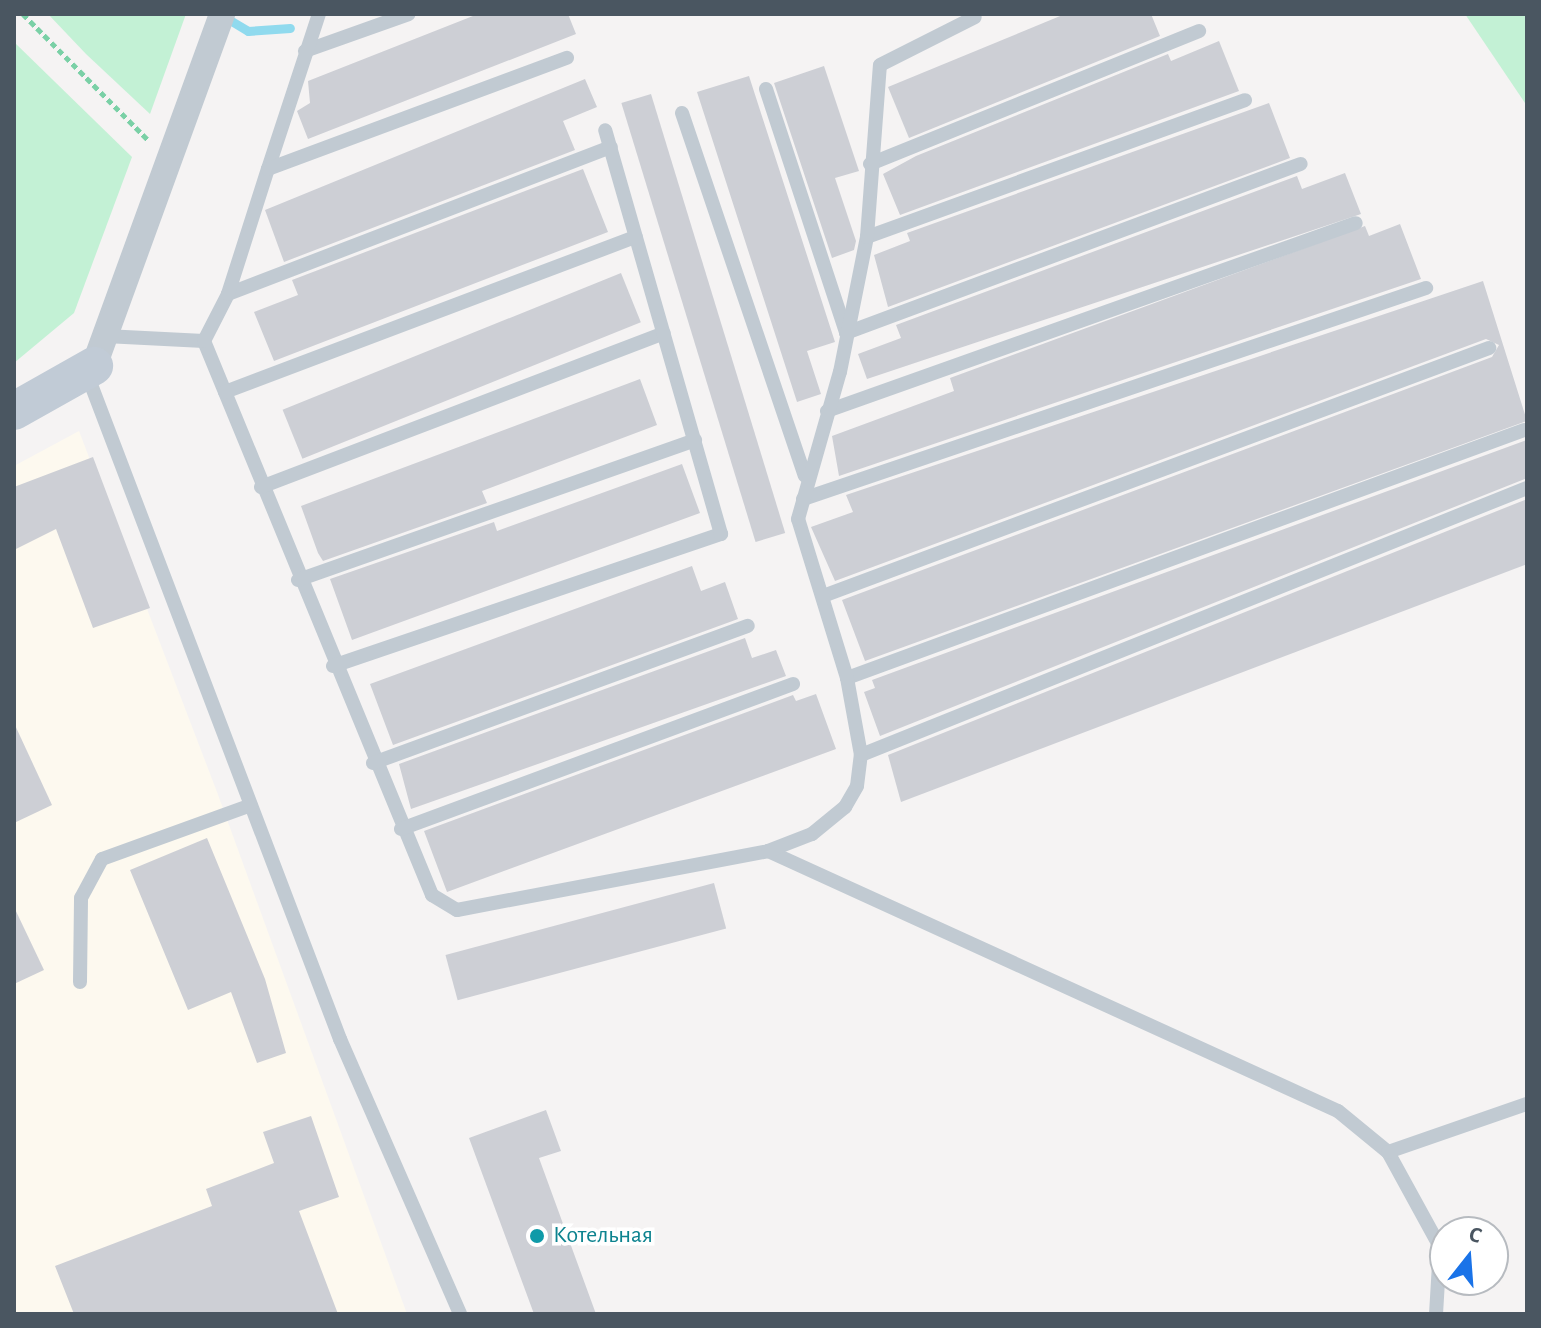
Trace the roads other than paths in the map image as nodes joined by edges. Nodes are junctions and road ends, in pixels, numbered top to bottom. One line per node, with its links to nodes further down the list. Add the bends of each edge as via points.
1 (222, 14): 25 (street)
2 (319, 14): 6 (lane)
3 (409, 14): 6 (lane)
4 (975, 17): 13 (lane, via 880,65)
5 (1199, 31): 13 (lane)
6 (305, 51): 15 (lane)
7 (567, 58): 15 (lane)
8 (766, 89): 22 (lane)
9 (1245, 100): 18 (lane)
10 (682, 113): 31 (lane)
11 (605, 130): 12 (lane)
12 (611, 147): 17 (lane); 20 (lane)
13 (870, 164): 18 (lane)
14 (1301, 164): 22 (lane)
15 (268, 169): 20 (lane)
16 (1356, 223): 28 (lane)
17 (636, 237): 21 (lane); 26 (lane)
18 (867, 237): 22 (lane)
19 (1426, 288): 34 (lane)
20 (228, 294): 23 (lane)
21 (664, 333): 30 (lane); 32 (lane)
22 (846, 333): 28 (lane)
23 (204, 341): 25 (lane); 26 (lane)
24 (1489, 348): 36 (lane)
25 (95, 357): 27 (street); 43 (lane)
26 (225, 392): 32 (lane)
27 (14, 411)
28 (827, 411): 31 (lane)
29 (1524, 430): 39 (lane)
30 (695, 440): 35 (lane); 38 (lane, via 721,534)
31 (805, 476): 34 (lane)
32 (261, 487): 35 (lane)
33 (1527, 488): 41 (lane)
34 (803, 499): 36 (lane, via 798,519)
35 (298, 580): 38 (lane)
36 (823, 596): 39 (lane)
37 (748, 626): 42 (lane)
38 (333, 666): 42 (lane)
39 (847, 678): 41 (lane)
40 (793, 684): 44 (lane)
41 (861, 755): 45 (lane, via 845,807 812,834)
42 (373, 763): 44 (lane)
43 (251, 805): 46 (lane, via 102,859 81,898); 49 (lane, via 340,1039)
44 (401, 829): 45 (lane, via 432,895 457,910)
45 (768, 851): 48 (lane, via 1338,1111)
46 (80, 982)
47 (1527, 1104): 48 (lane)
48 (1388, 1152): 50 (lane, via 1440,1247)
49 (460, 1314)
50 (1436, 1314)

